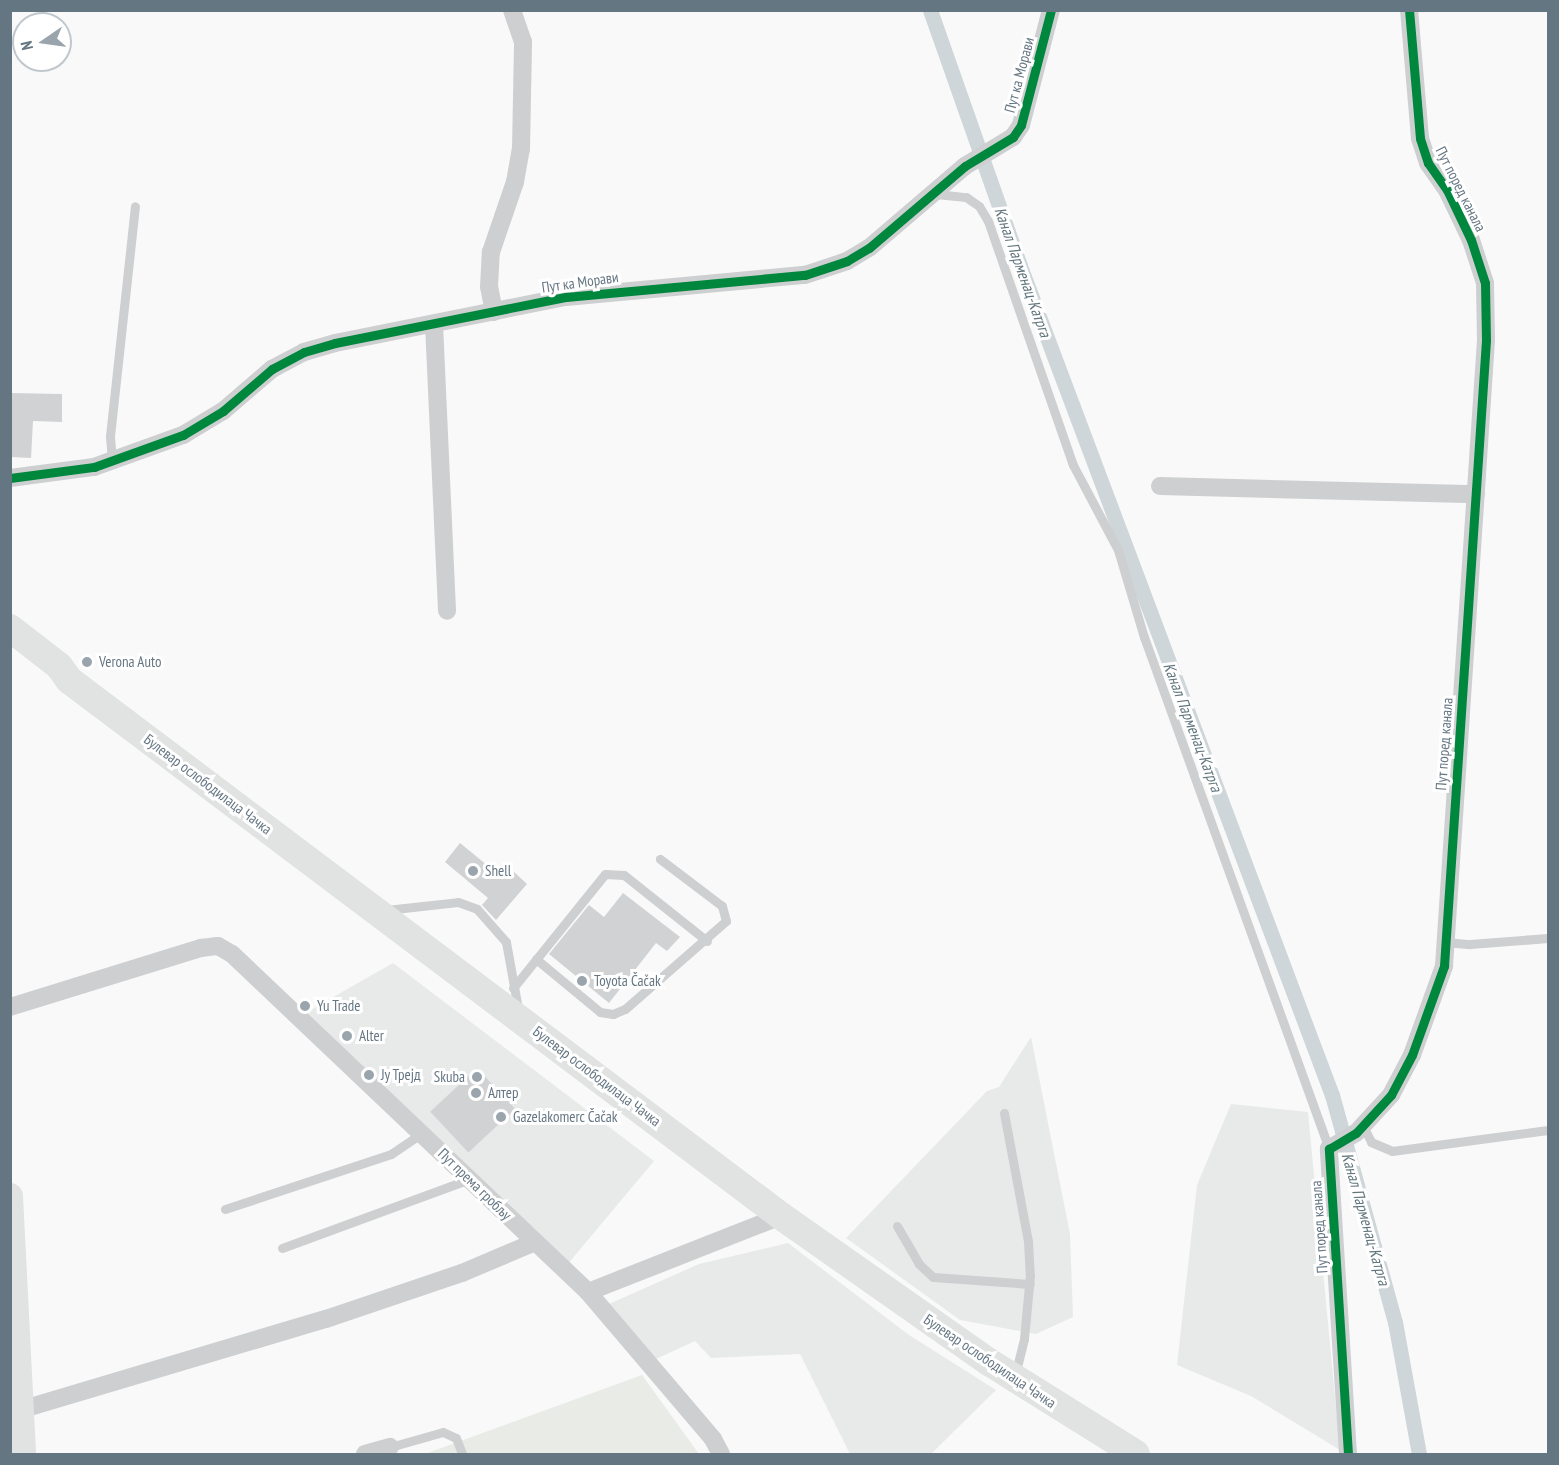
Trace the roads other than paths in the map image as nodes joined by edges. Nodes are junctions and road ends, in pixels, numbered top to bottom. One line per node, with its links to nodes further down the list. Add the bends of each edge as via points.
1 (512, 10): 6 (street, via 523,42 521,149 516,182 491,252 489,287)
2 (1051, 10): 4 (street, Пут ка Морави, via 1021,125 1008,143 975,160)
3 (1409, 10): 11 (street, Пут поред канала, via 1420,138 1428,163 1447,190 1471,240 1485,283 1486,340)
4 (933, 194): 6 (street, Пут ка Морави, via 869,248 825,270 566,297); 29 (lane, via 966,197 979,206 988,221 1073,465 1118,550 1144,637)
5 (135, 207): 8 (lane, via 110,436)
6 (494, 312): 7 (street, Пут ка Морави)
7 (434, 324): 8 (street, Пут ка Морави, via 304,352 272,369 223,411 183,435); 12 (street)
8 (112, 460): 9 (street, Пут ка Морави, via 94,467)
9 (10, 478)
10 (1160, 486): 11 (street)
11 (1476, 494): 20 (street, Пут поред канала)
12 (447, 611)
13 (10, 628): 15 (main road, Булевар ослободилаца Чачка, via 59,666)
14 (10, 646): 15 (main road, Булевар ослободилаца Чачка, via 53,675)
15 (69, 680): 17 (main road, Булевар ослободилаца Чачка)
16 (660, 859): 19 (lane, via 725,911 725,926)
17 (377, 911): 22 (lane, via 458,902 477,909 506,942); 24 (main road, Булевар ослободилаца Чачка)
18 (1548, 938): 20 (lane)
19 (707, 941): 21 (lane, via 613,1014 600,1012); 21 (lane, via 624,875 611,873 600,876)
20 (1445, 942): 26 (street, Пут поред канала, via 1444,966 1412,1055 1391,1095)
21 (536, 960): 22 (lane)
22 (513, 988): 24 (lane)
23 (10, 1007): 28 (street, Пут према гробљу, via 218,946 232,954)
24 (520, 1019): 33 (main road, Булевар ослободилаца Чачка)
25 (1004, 1113): 37 (lane, via 1028,1240)
26 (1360, 1130): 27 (lane, via 1371,1142 1392,1151); 29 (street, Пут поред канала)
27 (1548, 1130)
28 (422, 1133): 30 (street, Пут према гробљу); 32 (lane, via 391,1154)
29 (1332, 1146): 47 (street, Пут поред канала)
30 (470, 1179): 35 (street, Пут према гробљу); 36 (lane)
31 (10, 1196): 40 (street)
32 (225, 1209)
33 (781, 1216): 38 (street); 39 (main road, Булевар ослободилаца Чачка)
34 (897, 1226): 37 (lane, via 919,1264 933,1277)
35 (535, 1242): 38 (street, Пут према гробљу); 40 (street, via 462,1273 326,1319)
36 (282, 1248)
37 (1030, 1284): 39 (lane, via 1024,1339)
38 (588, 1293): 45 (street, Пут према гробљу, via 713,1439)
39 (1014, 1379): 46 (main road, Булевар ослободилаца Чачка)
40 (20, 1410): 42 (street)
41 (390, 1447): 43 (street); 44 (lane, via 443,1432 456,1438)
42 (23, 1455)
43 (365, 1455)
44 (462, 1455)
45 (722, 1455)
46 (1136, 1455)
47 (1348, 1455)

